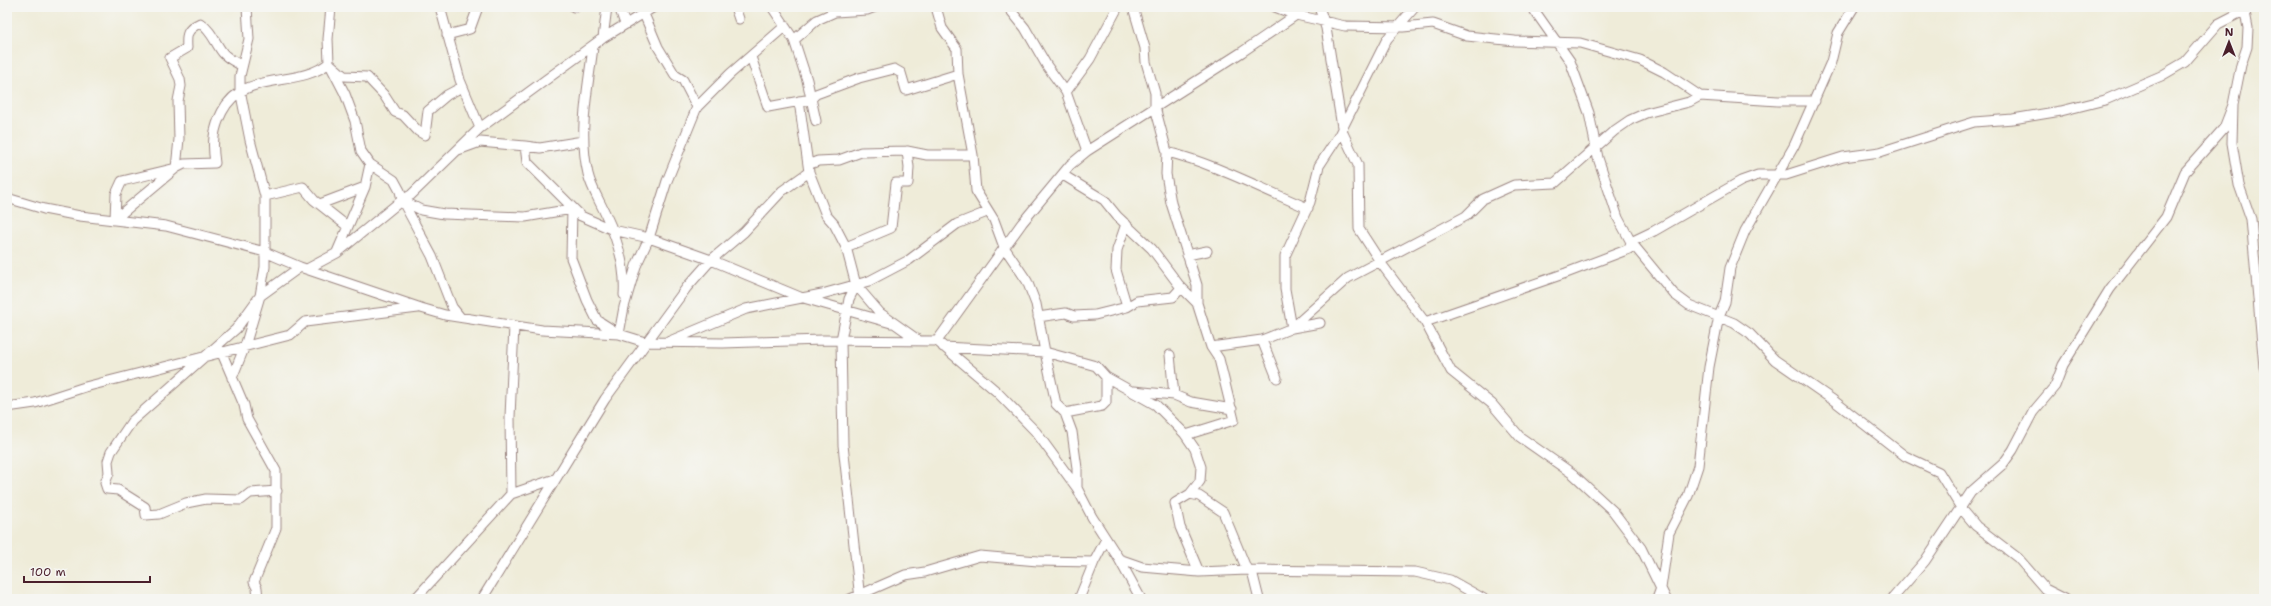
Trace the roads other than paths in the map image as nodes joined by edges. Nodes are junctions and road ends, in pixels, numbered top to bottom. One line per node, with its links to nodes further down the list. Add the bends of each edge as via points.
1 (246, 7): 36 (street, via 249,39)
2 (331, 7): 35 (street)
3 (440, 7): 29 (street)
4 (478, 7): 29 (street, via 470,29)
5 (607, 7): 30 (street)
6 (619, 7): 26 (street)
7 (654, 7): 22 (street)
8 (735, 7): 24 (street)
9 (772, 7): 27 (street)
10 (875, 7): 31 (street, via 835,12 817,20)
11 (936, 7): 37 (street, via 942,28 956,49)
12 (1008, 7): 40 (street, via 1025,28)
13 (1118, 7): 40 (street, via 1090,59)
14 (1133, 7): 47 (street, via 1145,48 1155,94)
15 (1275, 7): 23 (street)
16 (1304, 7): 23 (street)
17 (1319, 7): 25 (street)
18 (1415, 7): 28 (street)
19 (1532, 7): 32 (street)
20 (1854, 7): 44 (street, via 1838,33 1837,45)
21 (2247, 8): 45 (street, via 2247,47); 63 (street, via 2218,24 2184,62 2148,82 2105,100 2061,111 1974,122 1880,152 1843,157)
22 (644, 14): 26 (street); 46 (street, via 658,47 675,75 683,80)
23 (1296, 15): 25 (street); 47 (street)
24 (740, 19)
25 (1324, 21): 28 (street, via 1345,26); 50 (street)
26 (625, 24): 30 (street)
27 (784, 27): 31 (street); 34 (street)
28 (1398, 27): 32 (street, via 1433,24 1467,36); 50 (street, via 1387,39)
29 (447, 35): 38 (street)
30 (603, 38): 33 (street)
31 (794, 40): 42 (street)
32 (1557, 42): 41 (street, via 1580,43 1640,60 1664,72); 53 (street, via 1570,61 1589,114)
33 (593, 47): 49 (street); 51 (street, via 584,114)
34 (751, 57): 43 (street, via 768,107); 46 (street)
35 (329, 63): 38 (street, via 344,76 367,77 384,95 395,112 403,115 425,135 428,111 447,95); 39 (street, via 319,71); 59 (street, via 355,121 361,151)
36 (242, 66): 39 (street); 60 (street, via 223,53 214,37 200,23 190,28 186,37 187,48 170,58 181,86 178,101)
37 (958, 74): 42 (street, via 906,90 901,73 894,69 859,78 816,94); 58 (street)
38 (462, 87): 49 (street)
39 (240, 90): 60 (street, via 228,101 216,125 212,142 215,163 184,164); 65 (street)
40 (1066, 92): 56 (street)
41 (1700, 96): 44 (street); 53 (street, via 1689,102 1646,113 1630,120)
42 (811, 99): 43 (street); 48 (street)
43 (799, 101): 61 (street)
44 (1815, 101): 63 (street)
45 (2234, 105): 117 (street, via 2232,143 2239,185 2251,219); 132 (street, via 2224,128 2184,172 2166,217 2110,289 2063,364 2055,386 2033,412 2013,450 2003,464 1971,492)
46 (697, 107): 76 (street, via 667,181)
47 (1155, 107): 56 (street); 57 (street)
48 (816, 121)
49 (480, 128): 54 (street)
50 (1342, 129): 69 (street, via 1318,166); 85 (street, via 1358,165 1359,229)
51 (584, 141): 52 (street, via 540,148); 75 (street, via 583,152 588,176)
52 (525, 146): 54 (street, via 480,142); 70 (street, via 527,162)
53 (1596, 147): 77 (street, via 1618,218); 85 (street, via 1555,182 1514,185 1483,199 1466,216)
54 (458, 150): 67 (street, via 411,195)
55 (907, 151): 58 (street, via 927,155); 61 (street, via 861,152 839,160 818,161); 78 (street, via 908,183 896,183 891,228)
56 (1087, 151): 62 (street, via 1070,165)
57 (1167, 152): 69 (street, via 1195,159); 83 (street, via 1166,174 1171,202)
58 (973, 155): 71 (street, via 976,191)
59 (370, 164): 64 (street); 67 (street, via 394,180)
60 (176, 168): 72 (street); 72 (street, via 122,181 116,194)
61 (809, 168): 78 (street, via 826,215 834,224); 84 (street, via 782,191 744,232)
62 (1063, 175): 73 (street, via 1104,200); 79 (street)
63 (1777, 176): 77 (street, via 1758,175 1741,181); 96 (street, via 1745,231 1730,268 1725,302)
64 (365, 187): 68 (street); 74 (street)
65 (264, 196): 68 (street, via 303,187); 81 (street)
66 (7, 198): 72 (street, via 73,214)
67 (402, 200): 70 (street, via 421,210 444,214 525,217); 82 (street); 97 (street, via 432,256 452,307)
68 (320, 204): 74 (street)
69 (1308, 208): 103 (street, via 1285,256 1285,289)
70 (572, 209): 75 (street, via 581,216); 104 (street, via 572,258 587,300 597,320)
71 (988, 212): 79 (street, via 994,220); 87 (street, via 957,224 909,260)
72 (116, 219): 81 (street, via 166,226)
73 (1126, 224): 88 (street, via 1166,266); 93 (street, via 1117,250 1116,270)
74 (347, 226): 82 (street)
75 (613, 230): 76 (street); 92 (street, via 623,270)
76 (649, 238): 84 (street); 92 (street, via 636,266)
77 (1631, 242): 96 (street, via 1674,294 1689,305); 99 (street, via 1629,248 1609,257)
78 (846, 247): 87 (street)
79 (1004, 247): 98 (street, via 1027,281); 110 (street)
80 (1207, 251): 83 (street)
81 (265, 252): 86 (street); 89 (street)
82 (337, 253): 86 (street)
83 (1187, 255): 91 (street, via 1197,286)
84 (711, 260): 90 (street); 108 (street)
85 (1380, 261): 99 (street); 103 (street, via 1348,278)
86 (304, 268): 89 (street); 94 (street)
87 (856, 285): 90 (street); 95 (street); 100 (street)
88 (1181, 288): 91 (street); 93 (street, via 1173,297 1137,301)
89 (260, 296): 111 (street); 116 (street, via 236,329)
90 (800, 297): 95 (street); 109 (street, via 746,309)
91 (1197, 303): 112 (street)
92 (624, 307): 104 (street)
93 (1127, 307): 98 (street, via 1095,315 1074,316 1066,313)
94 (421, 308): 97 (street); 111 (street, via 305,322 290,335)
95 (846, 310): 100 (street); 105 (street)
96 (1719, 316): 132 (street, via 1750,334 1775,360 1833,400 1905,456 1939,472); 138 (street, via 1704,395 1698,466 1688,496 1669,533)
97 (460, 317): 102 (street)
98 (1038, 317): 114 (street)
99 (1425, 322): 138 (street, via 1451,370 1492,404 1520,437 1573,474 1613,511 1641,548)
100 (891, 323): 106 (street)
101 (1320, 323): 103 (street)
102 (514, 326): 104 (street, via 551,332); 130 (street, via 510,417)
103 (1292, 328): 107 (street)
104 (619, 334): 108 (street)
105 (841, 340): 106 (street); 109 (street); 140 (street, via 843,445)
106 (918, 340): 110 (street)
107 (1262, 340): 112 (street); 120 (street)
108 (645, 342): 109 (street); 127 (street, via 605,399)
109 (667, 342)
110 (940, 344): 114 (street); 128 (street, via 996,391 1036,432)
111 (245, 346): 113 (street); 119 (street)
112 (1211, 348): 124 (street, via 1219,359)
113 (221, 352): 116 (street); 119 (street)
114 (1045, 352): 118 (street, via 1096,366); 125 (street, via 1056,404)
115 (1170, 355): 122 (street)
116 (206, 357): 123 (street, via 85,387 35,403); 129 (street, via 132,421 111,452 108,461 110,473 105,482 107,489 118,490 145,507 146,515 159,514 186,502 206,499 241,500 250,494)
117 (2264, 367)
118 (1106, 377): 121 (street); 125 (street, via 1106,402 1102,406)
119 (232, 378): 129 (street, via 247,419 276,471)
120 (1277, 378)
121 (1125, 390): 122 (street); 126 (street, via 1156,405)
122 (1174, 395): 124 (street, via 1191,402)
123 (7, 407)
124 (1232, 409): 126 (street, via 1234,420)
125 (1065, 413): 128 (street, via 1074,443)
126 (1186, 435): 131 (street, via 1195,449 1201,467 1200,481)
127 (555, 479): 130 (street); 143 (street)
128 (1077, 488): 133 (street)
129 (277, 491): 141 (street, via 276,528 254,582)
130 (511, 494): 142 (street)
131 (1190, 494): 136 (street, via 1199,496 1223,512); 137 (street, via 1175,503 1180,527)
132 (1961, 508): 152 (street, via 1925,561); 153 (street, via 1976,526 2018,558 2045,588)
133 (1106, 539): 134 (street); 135 (street)
134 (1120, 560): 137 (street, via 1142,567); 146 (street)
135 (1094, 562): 140 (street, via 980,556 925,572 905,575); 145 (street)
136 (1249, 570): 137 (street); 139 (street, via 1415,572 1450,580); 147 (street)
137 (1200, 572)
138 (1661, 588): 150 (street); 151 (street)
139 (1466, 589): 148 (street); 149 (street)
140 (860, 597): 144 (street)
141 (258, 599)
142 (415, 599)
143 (482, 599)
144 (850, 599)
145 (1079, 599)
146 (1141, 599)
147 (1259, 599)
148 (1470, 599)
149 (1484, 599)
150 (1657, 599)
151 (1666, 599)
152 (1892, 599)
153 (2065, 599)

